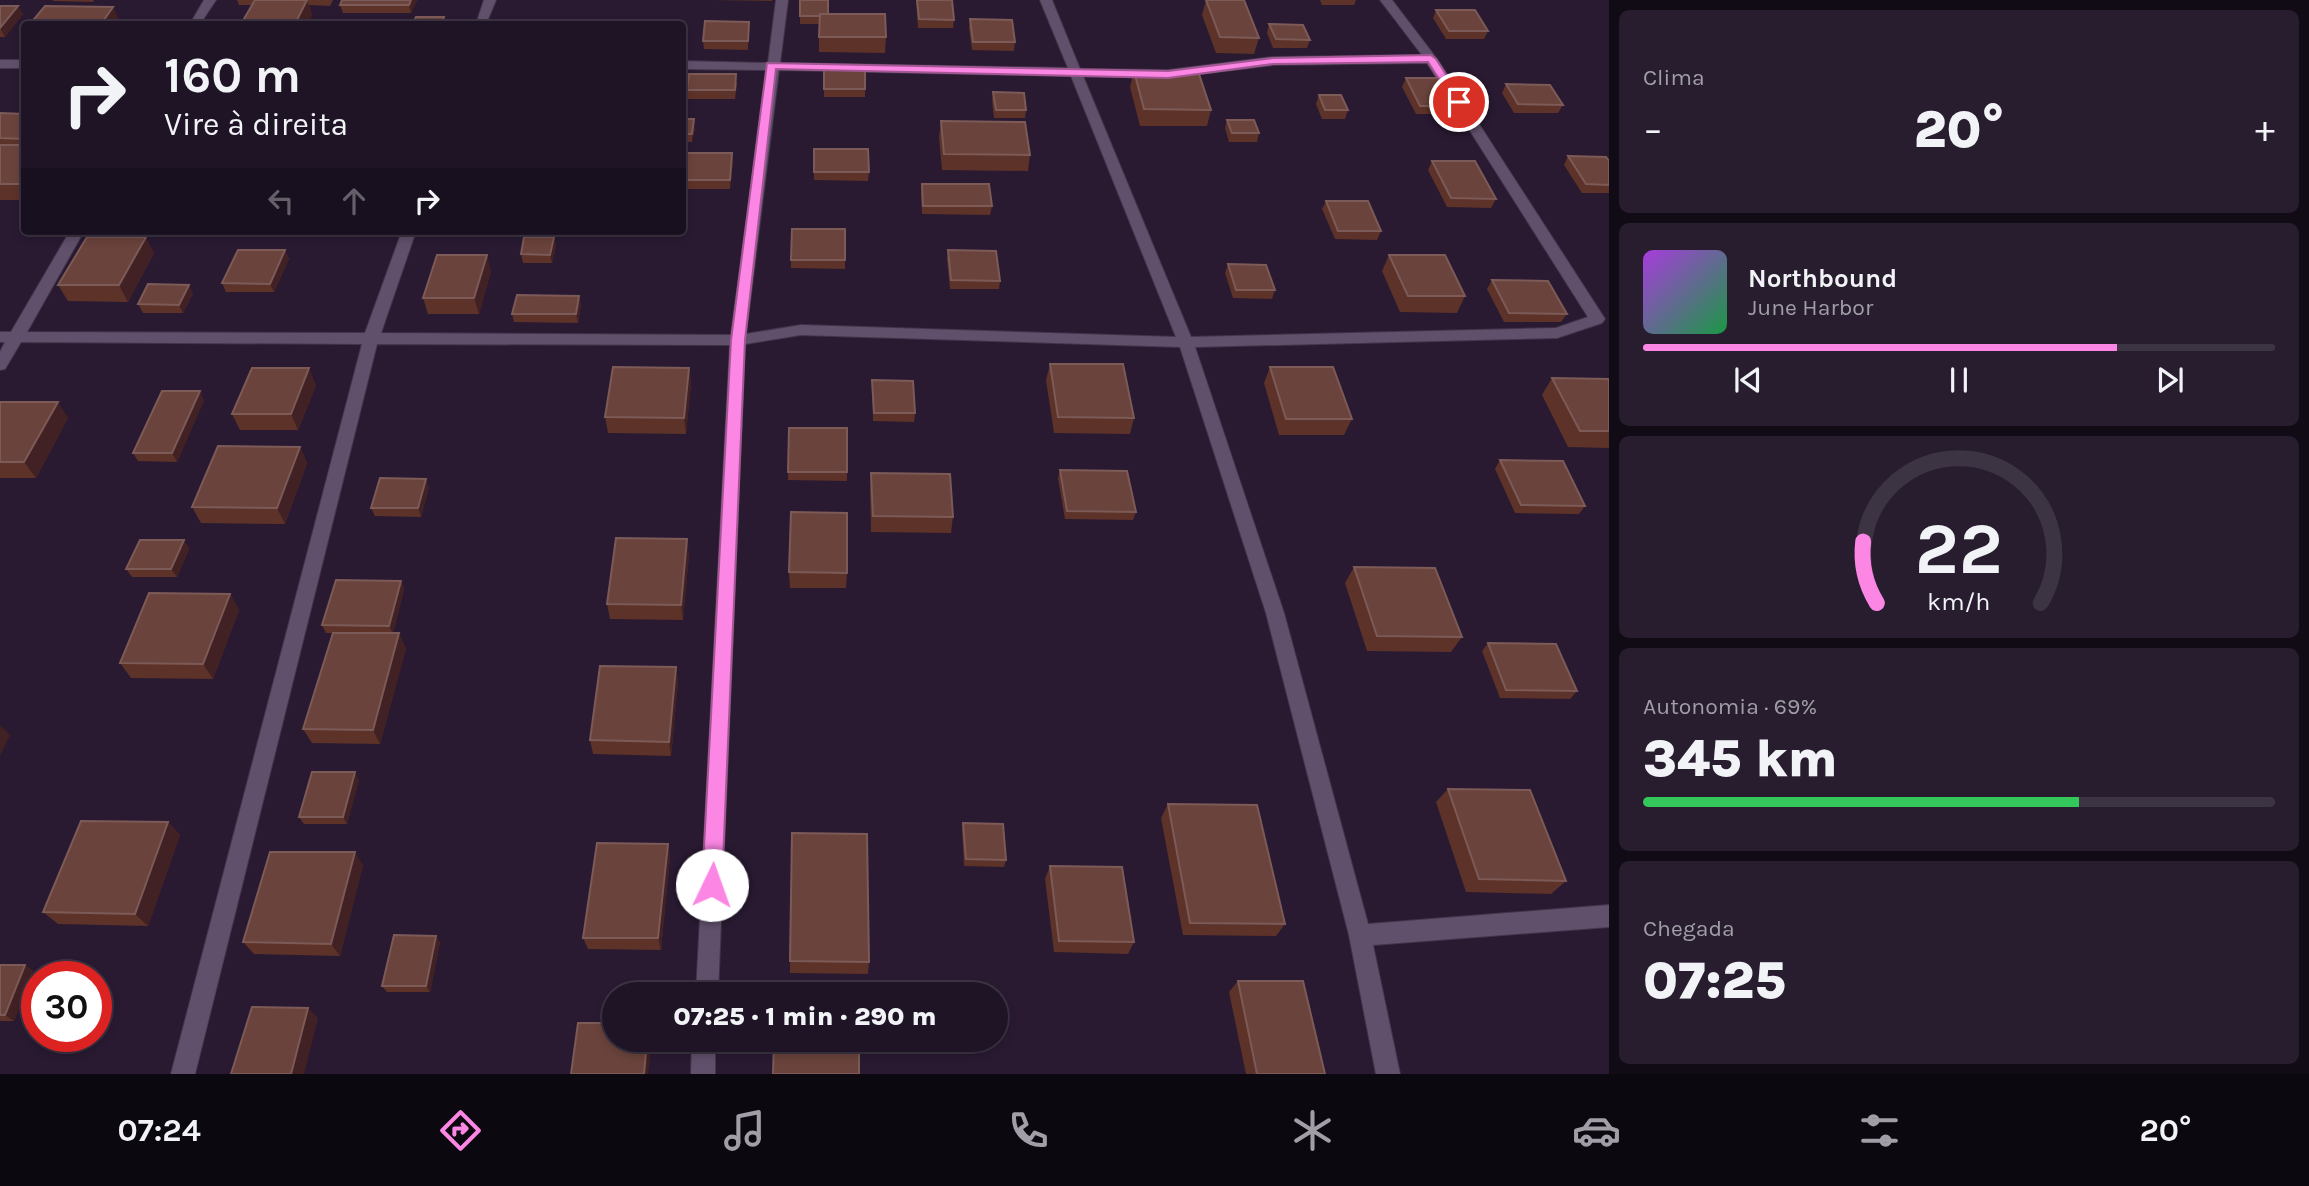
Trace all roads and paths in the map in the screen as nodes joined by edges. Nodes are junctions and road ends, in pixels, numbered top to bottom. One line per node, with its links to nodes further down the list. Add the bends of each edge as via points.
1 (210, 0): 6 (street)
2 (490, 0): 7 (street)
3 (782, 0): 12 (street)
4 (1046, 0): 13 (street)
5 (1386, 0): 8 (street)
6 (197, 21)
7 (482, 21)
8 (1431, 59): 13 (street, via 1273,61 1168,74); 20 (street, via 1597,319 1556,333)
9 (0, 64): 10 (street)
10 (21, 64)
11 (686, 65): 12 (street)
12 (771, 65): 13 (street); 19 (street)
13 (1076, 71): 20 (street)
14 (75, 235): 17 (street)
15 (408, 235): 18 (street)
16 (0, 337): 17 (street)
17 (17, 337): 18 (street); 21 (street)
18 (371, 339): 19 (street); 26 (street)
19 (738, 340): 20 (street, via 801,330); 24 (street)
20 (1186, 342): 23 (street, via 1275,613)
21 (0, 365)
22 (1609, 916): 23 (street)
23 (1360, 934): 28 (street)
24 (708, 982)
25 (704, 1052): 27 (street)
26 (183, 1074)
27 (703, 1074)
28 (1388, 1074)

